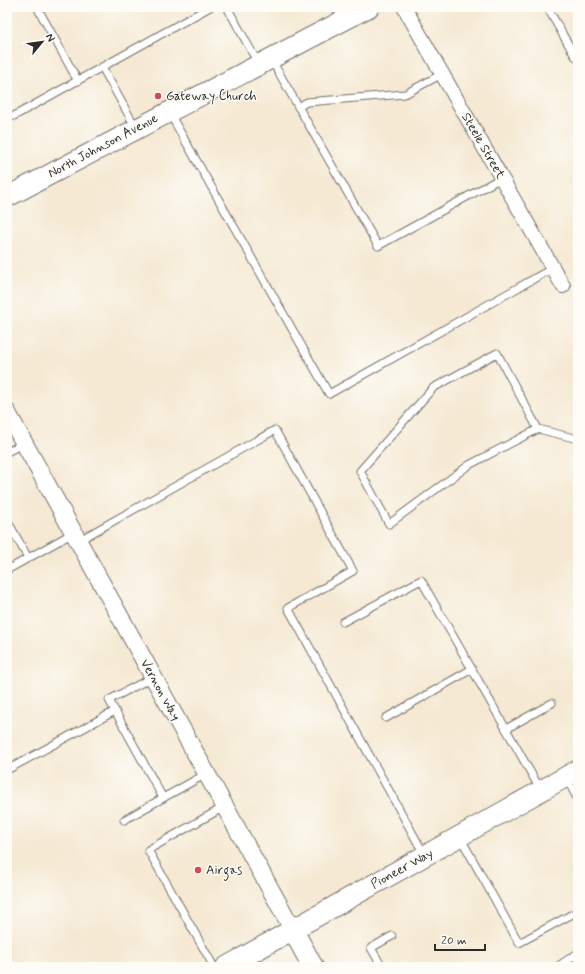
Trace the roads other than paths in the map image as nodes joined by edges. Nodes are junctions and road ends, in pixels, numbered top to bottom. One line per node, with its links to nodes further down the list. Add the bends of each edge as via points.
1 (37, 7): 11 (lane)
2 (210, 7): 9 (lane)
3 (227, 7): 8 (lane)
4 (404, 7): 10 (street, Steele Street)
5 (547, 7): 7 (lane)
6 (367, 8): 8 (main road, North Johnson Avenue)
7 (578, 58)
8 (265, 62): 12 (lane); 13 (main road, North Johnson Avenue)
9 (102, 67): 11 (lane); 15 (lane)
10 (442, 74): 12 (lane, via 405,94 307,102); 16 (street, Steele Street)
11 (78, 80): 14 (lane)
12 (298, 107): 16 (lane, via 378,246)
13 (169, 112): 15 (main road, North Johnson Avenue); 18 (lane, via 330,394)
14 (7, 118)
15 (136, 129): 17 (main road, North Johnson Avenue)
16 (501, 178): 18 (street, Steele Street)
17 (7, 197)
18 (553, 268): 19 (street, Steele Street)
19 (563, 286)
20 (7, 412): 23 (street, Vernon Way)
21 (538, 429): 21 (lane, via 469,465 390,524 360,471 433,388 497,353); 22 (lane)
22 (578, 439)
23 (24, 443): 24 (lane); 26 (street, Vernon Way)
24 (7, 452)
25 (7, 520): 27 (lane)
26 (76, 537): 27 (lane); 31 (street, Vernon Way); 45 (lane, via 275,430 353,571 288,608)
27 (28, 558): 28 (lane)
28 (7, 570)
29 (343, 622): 30 (lane, via 421,580)
30 (472, 669): 34 (lane); 35 (lane)
31 (153, 677): 33 (lane, via 109,700); 37 (street, Vernon Way)
32 (552, 703): 35 (lane)
33 (116, 711): 36 (lane); 40 (lane)
34 (386, 718)
35 (506, 729): 39 (lane)
36 (7, 770)
37 (206, 774): 40 (lane); 42 (street, Vernon Way)
38 (572, 774): 39 (main road, Pioneer Way); 41 (lane)
39 (541, 791): 44 (main road, Pioneer Way)
40 (164, 798): 43 (lane)
41 (578, 800)
42 (224, 807): 47 (street, Vernon Way); 50 (lane, via 148,850)
43 (124, 820)
44 (460, 837): 45 (main road, Pioneer Way); 46 (lane, via 519,943)
45 (425, 856): 47 (main road, Pioneer Way)
46 (578, 911)
47 (292, 930): 51 (main road, Pioneer Way); 52 (main road, Vernon Way)
48 (392, 936): 53 (lane, via 371,948)
49 (578, 953): 54 (lane)
50 (214, 967)
51 (226, 967)
52 (313, 967)
53 (382, 967)
54 (557, 967)

